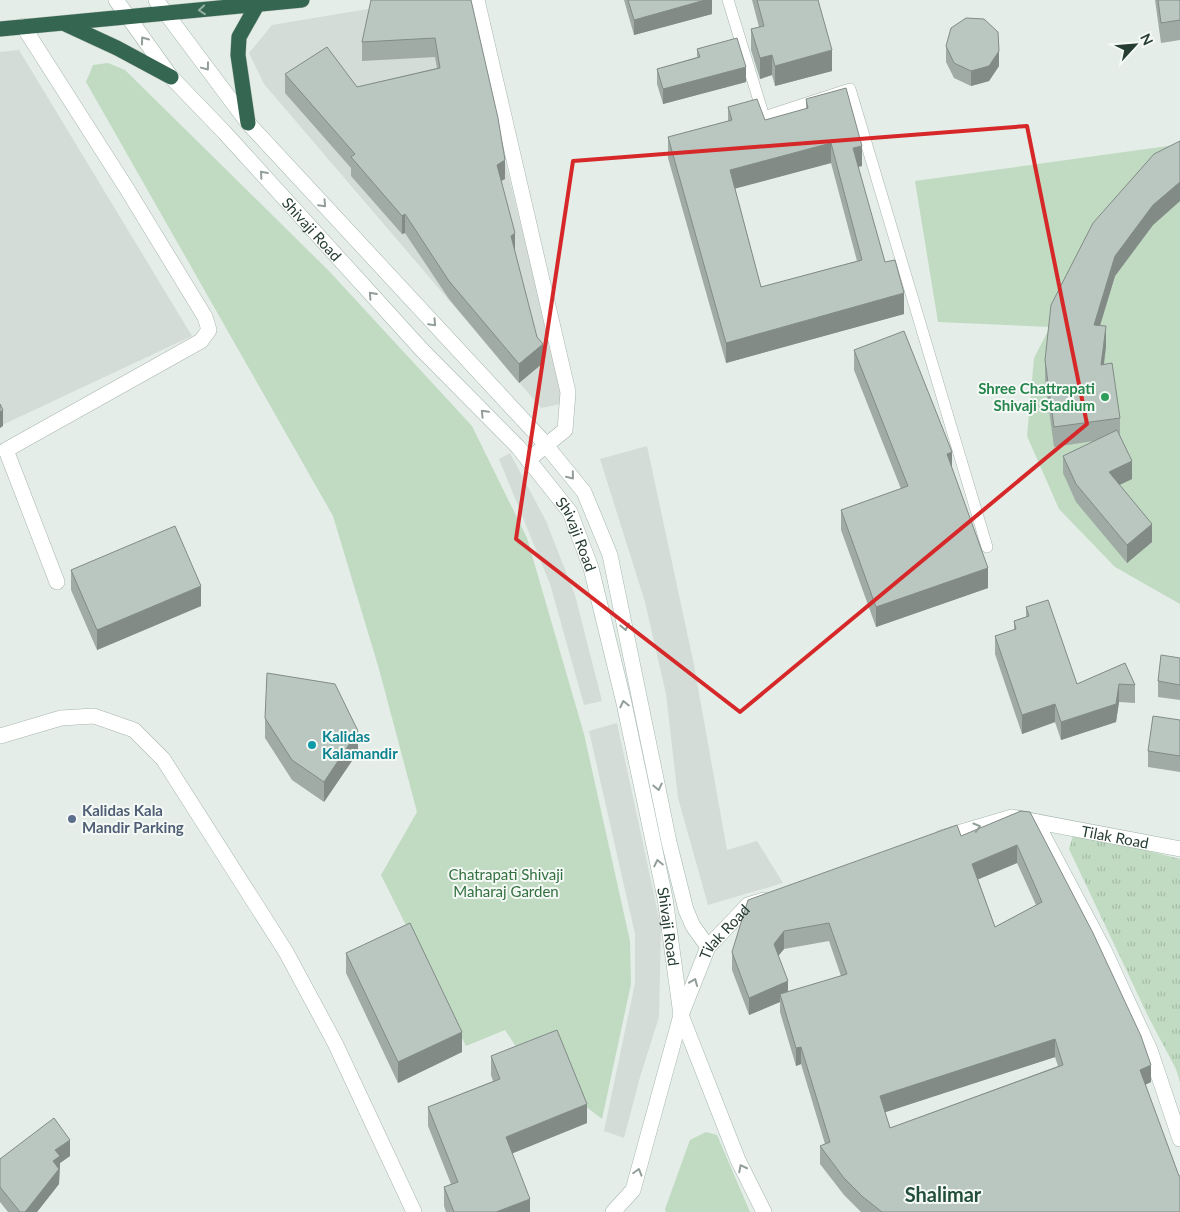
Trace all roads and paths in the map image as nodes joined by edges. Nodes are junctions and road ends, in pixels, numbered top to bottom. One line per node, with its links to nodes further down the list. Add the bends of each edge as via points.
1 (116, 0): 8 (main road, Shivaji Road)
2 (156, 0): 7 (main road, Shivaji Road)
3 (302, 0): 6 (highway)
4 (477, 0): 14 (main road, via 568,392 565,430)
5 (728, 0): 17 (lane, via 764,117 850,89)
6 (256, 5): 7 (highway, one-way to 7); 13 (highway, via 239,37)
7 (165, 13): 8 (highway); 13 (main road, Shivaji Road, one-way to 13)
8 (127, 17): 9 (highway); 12 (main road, Shivaji Road, one-way to 8)
9 (62, 22): 10 (highway); 12 (highway)
10 (22, 26): 11 (highway); 15 (main road, via 132,197 205,317 209,330 201,341)
11 (0, 29)
12 (171, 77): 16 (main road, Shivaji Road, one-way to 12, via 422,350)
13 (248, 122): 14 (main road, Shivaji Road, one-way to 14)
14 (546, 446): 16 (main road); 24 (main road, Shivaji Road, one-way to 24, via 584,492 610,555 686,910)
15 (3, 451): 18 (main road)
16 (528, 460): 25 (main road, Shivaji Road, one-way to 16, via 665,898 624,703 591,568 570,512)
17 (987, 547)
18 (57, 582)
19 (0, 736): 27 (main road, via 61,718 94,716 134,730 163,759 286,952 335,1043)
20 (1036, 822): 21 (main road, Tilak Road, one-way to 20, via 1012,817); 22 (main road, Tilak Road); 26 (main road, via 1104,950 1150,1050)
21 (929, 842)
22 (1180, 849)
23 (775, 896): 24 (main road, Tilak Road, via 748,905)
24 (708, 946): 25 (main road, Tilak Road, one-way to 24)
25 (681, 1015): 28 (main road, Tilak Road, one-way to 25, via 633,1190); 29 (main road, Shivaji Road, one-way to 25, via 738,1160)
26 (1180, 1139)
27 (414, 1212)
28 (614, 1212)
29 (764, 1212)

